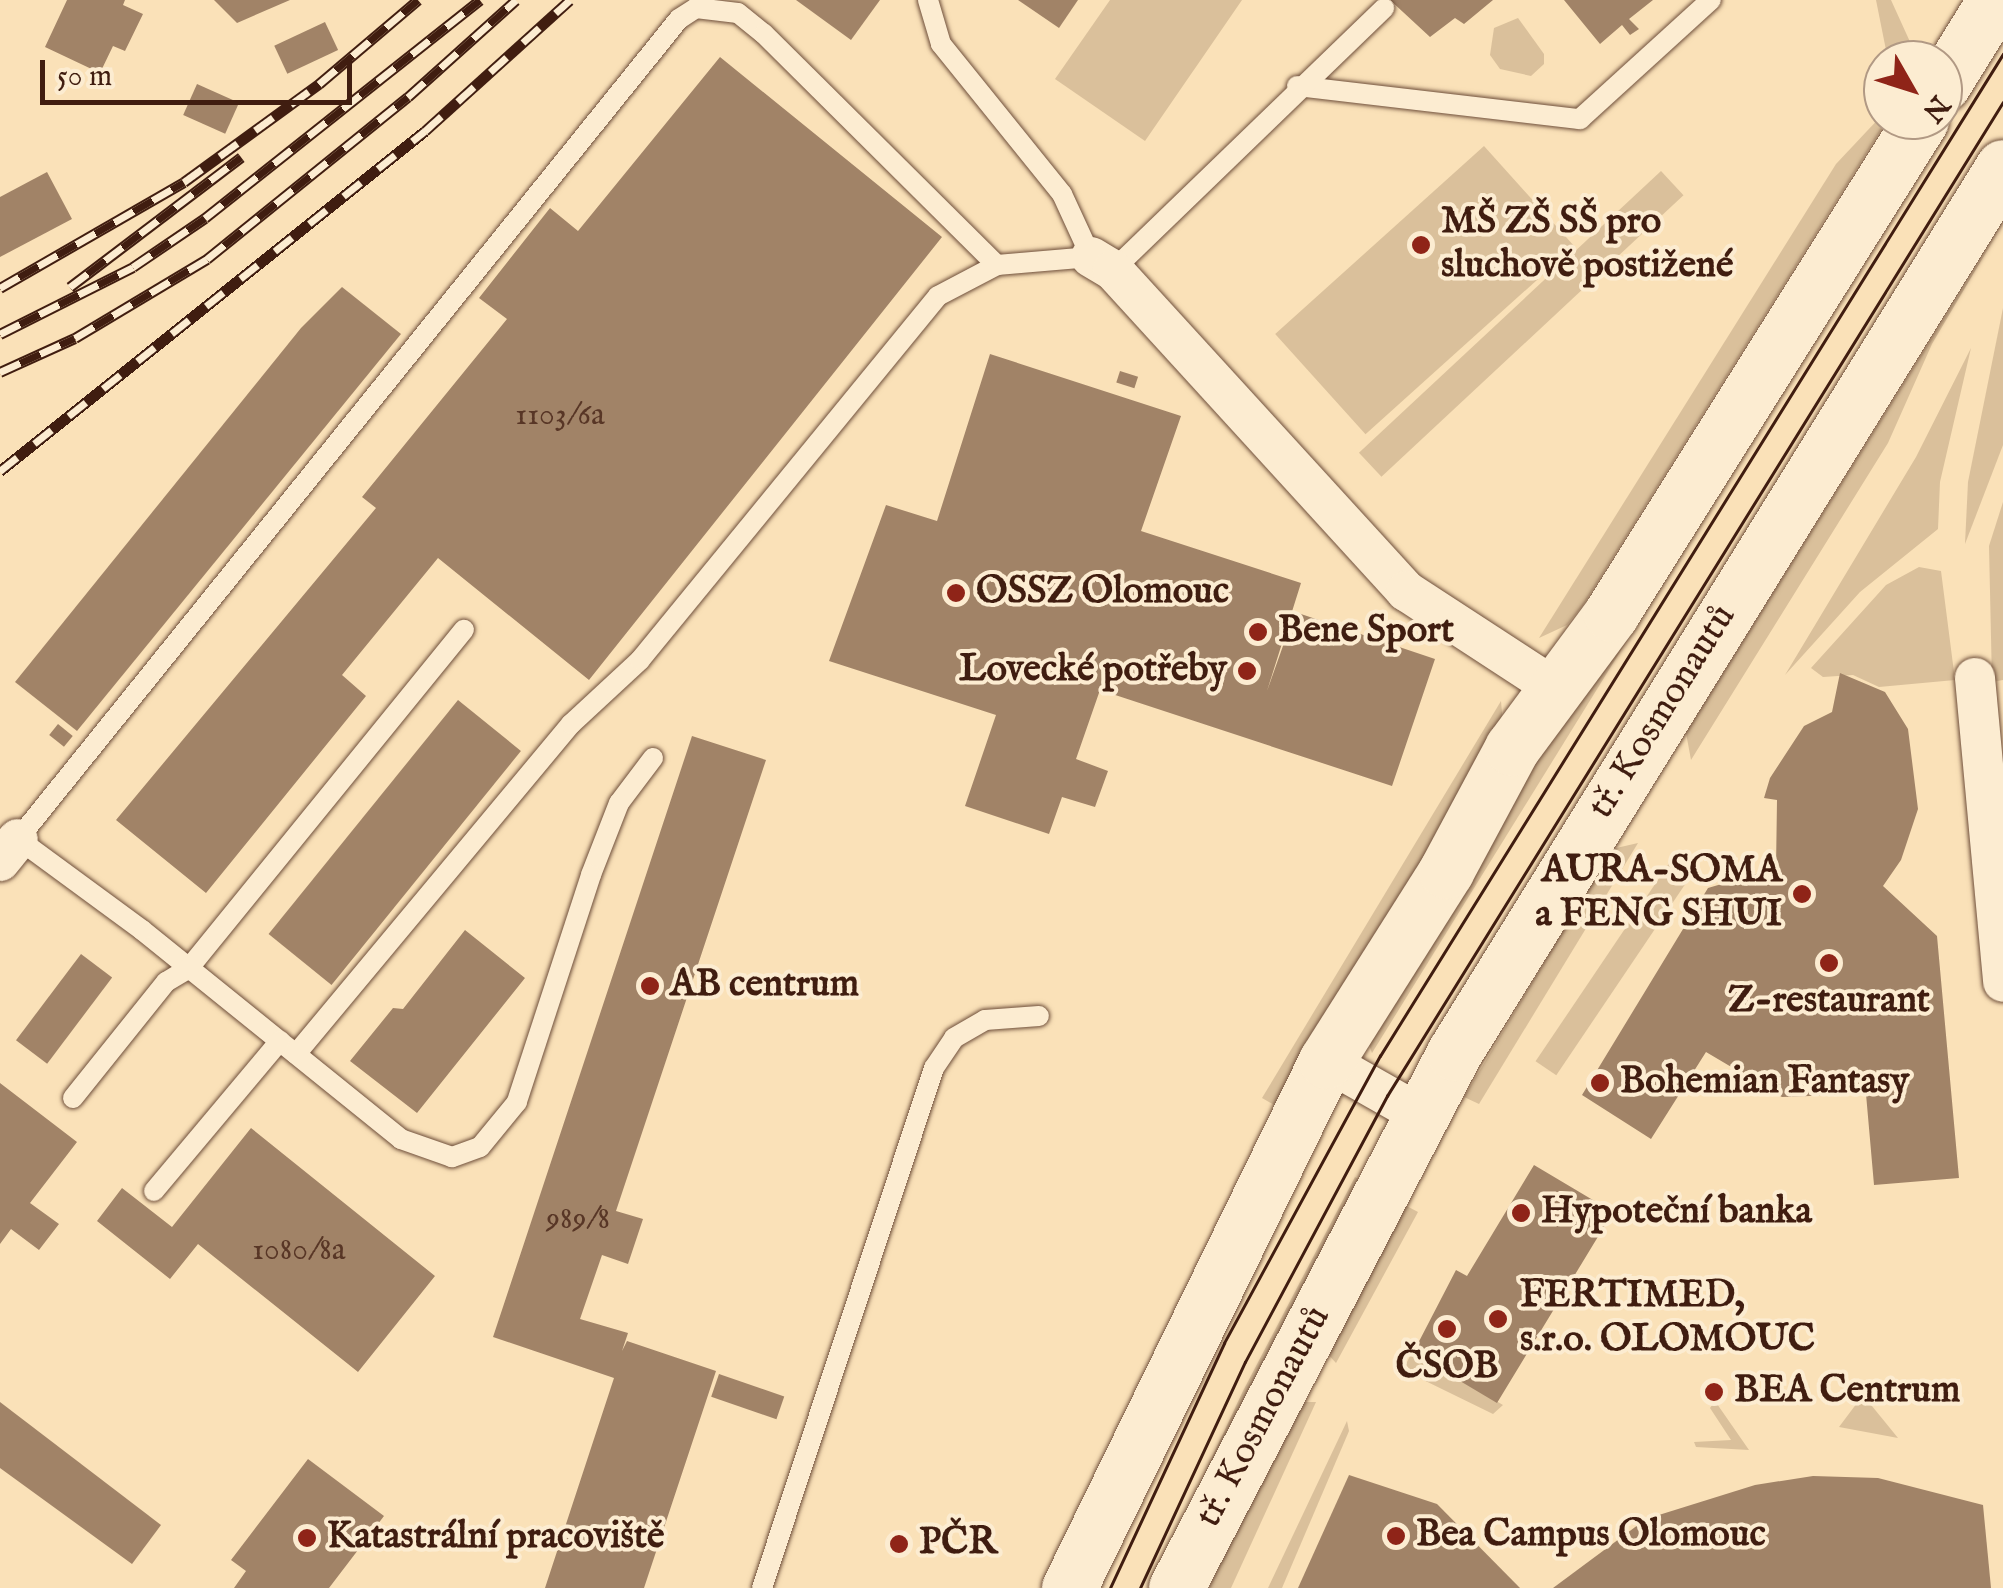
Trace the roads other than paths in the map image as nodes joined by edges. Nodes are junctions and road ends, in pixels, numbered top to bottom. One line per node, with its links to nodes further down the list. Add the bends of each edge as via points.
1 (928, 0): 9 (lane, via 941,44 1062,194)
2 (1711, 0): 6 (lane, via 1580,119)
3 (1995, 0): 5 (street)
4 (1384, 8): 6 (lane)
5 (1963, 52)
6 (1296, 86): 9 (lane)
7 (1908, 140): 13 (street, via 1629,586)
8 (2000, 172): 22 (street, tř. Kosmonautů, via 1503,969)
9 (1102, 263): 10 (lane); 13 (street, via 1406,590)
10 (997, 266): 15 (lane, via 764,34 738,13 696,8 679,19); 19 (lane, via 938,296 640,660 571,724)
11 (464, 630): 16 (lane)
12 (1975, 678): 17 (street)
13 (1555, 688): 20 (street, via 1512,748 1446,871)
14 (653, 758): 19 (lane, via 620,804 598,857 517,1102 480,1147 452,1157 425,1152)
15 (9, 850): 16 (lane)
16 (189, 968): 19 (lane); 21 (lane, via 166,982)
17 (2003, 982)
18 (1039, 1016): 24 (lane, via 985,1020 954,1038 934,1068)
19 (288, 1048): 23 (lane)
20 (1326, 1062): 22 (street); 25 (street)
21 (73, 1098)
22 (1421, 1116): 26 (street, tř. Kosmonautů)
23 (154, 1191)
24 (762, 1588)
25 (1069, 1588)
26 (1176, 1588)

